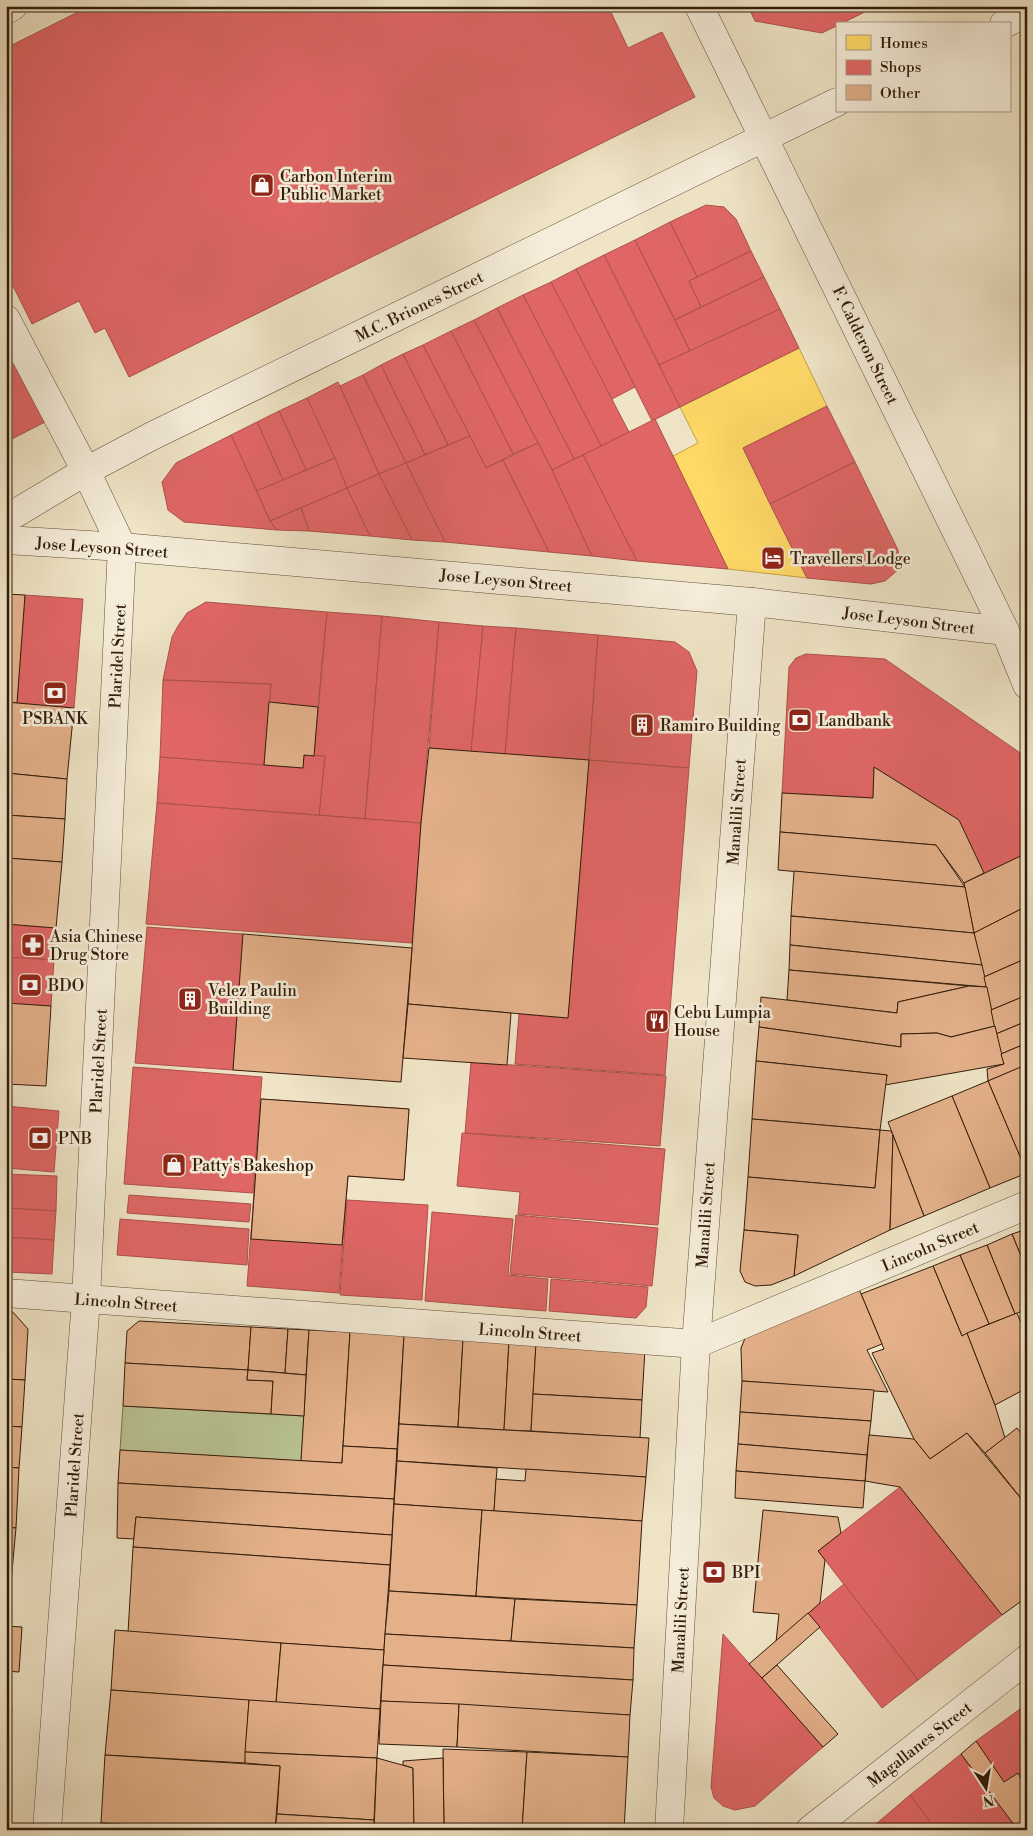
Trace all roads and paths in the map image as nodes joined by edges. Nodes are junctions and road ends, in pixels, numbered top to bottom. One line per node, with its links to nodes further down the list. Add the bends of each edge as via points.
1 (13, 6): 3 (street)
2 (699, 6): 7 (street, F. Calderon Street)
3 (6, 10)
4 (1027, 13): 5 (street)
5 (1008, 22)
6 (836, 102): 7 (street, M.C. Briones Street)
7 (764, 136): 9 (street, M.C. Briones Street); 14 (street, F. Calderon Street)
8 (6, 318): 9 (street, Plaridel Street)
9 (86, 470): 10 (street, M.C. Briones Street); 12 (street, Plaridel Street)
10 (6, 519)
11 (6, 540): 12 (street, Jose Leyson Street)
12 (122, 547): 13 (street, Jose Leyson Street); 18 (street, Plaridel Street)
13 (752, 602): 14 (street, Jose Leyson Street); 19 (street, Manalili Street)
14 (1005, 631): 15 (street, F. Calderon Street)
15 (1027, 686)
16 (1027, 1205): 19 (street, Lincoln Street)
17 (6, 1293): 18 (street, Lincoln Street)
18 (86, 1299): 19 (street, Lincoln Street); 21 (street, Plaridel Street)
19 (696, 1344): 22 (street, Manalili Street)
20 (1027, 1659): 23 (street, Magallanes Street)
21 (47, 1830)
22 (668, 1830)
23 (810, 1830)

